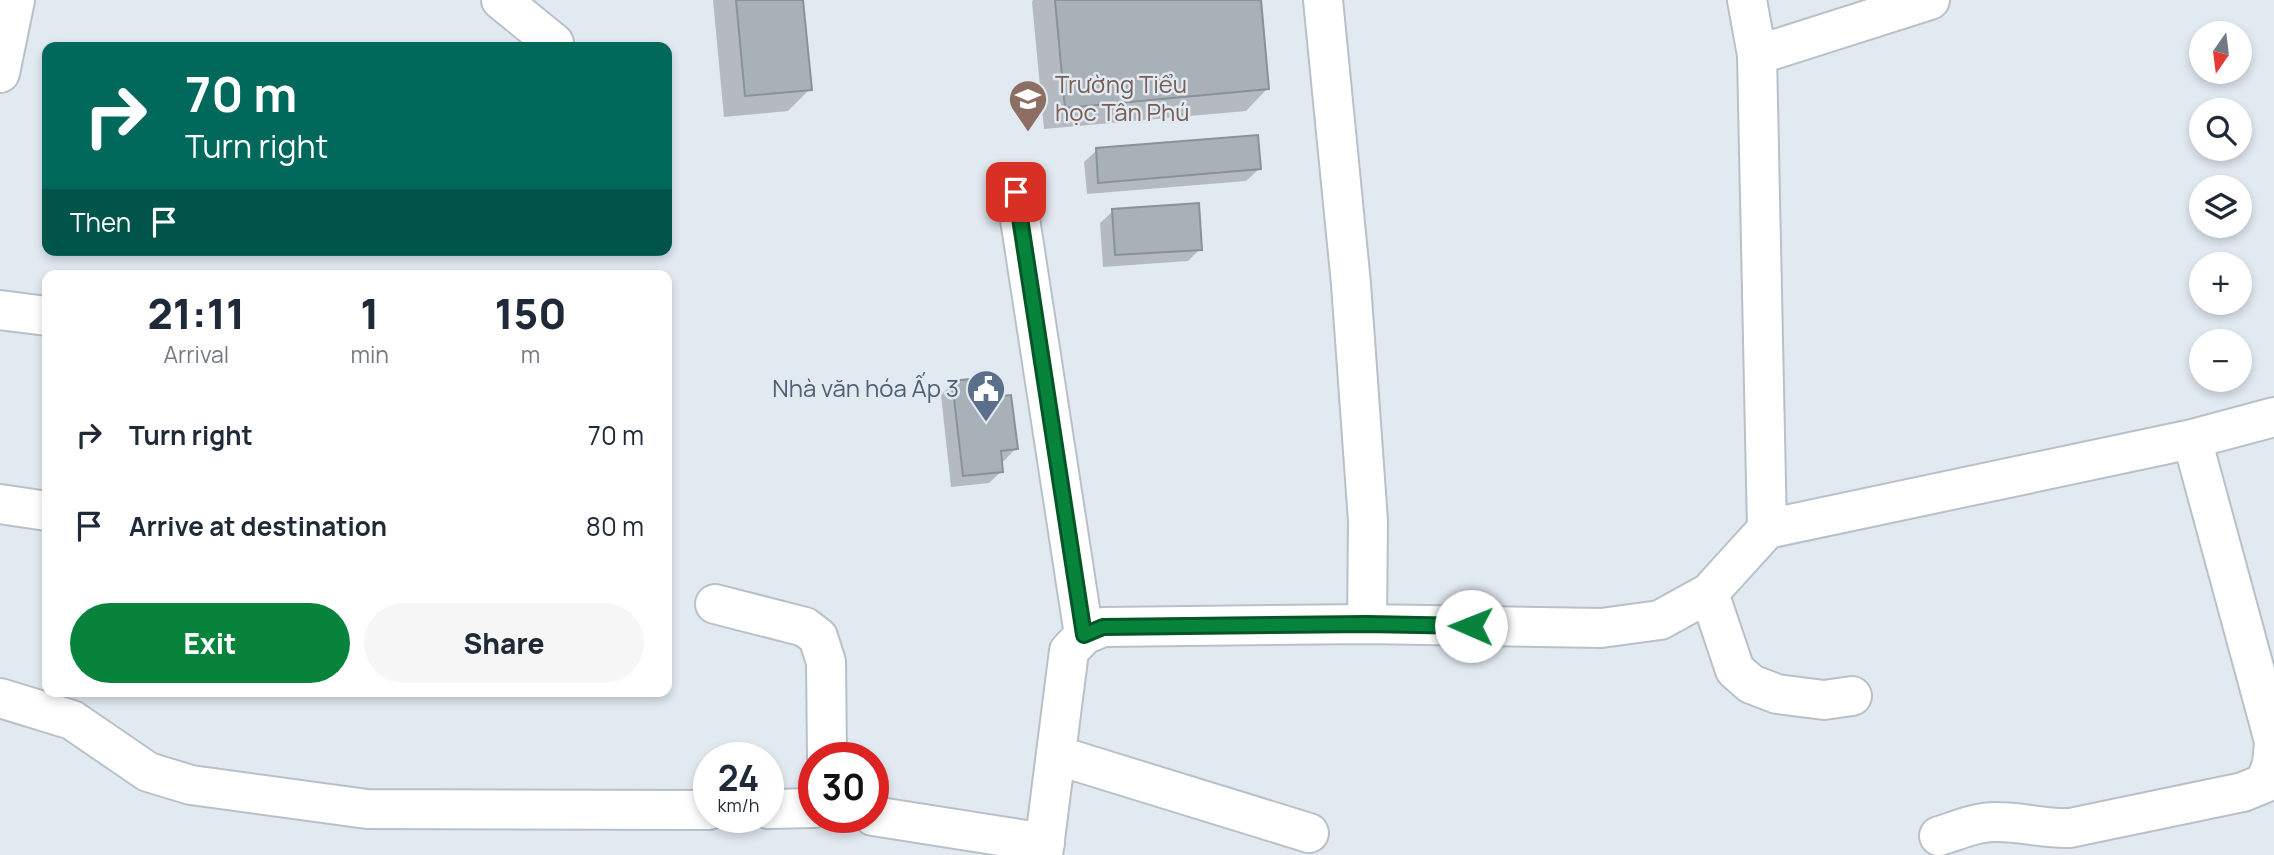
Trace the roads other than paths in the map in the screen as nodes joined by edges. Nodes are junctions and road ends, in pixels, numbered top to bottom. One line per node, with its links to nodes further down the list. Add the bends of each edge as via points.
1 (15, 0): 8 (street)
2 (501, 0): 6 (street)
3 (1323, 0): 19 (street, via 1368,521)
4 (1747, 0): 7 (street)
5 (1930, 0): 7 (street)
6 (553, 42)
7 (1757, 55): 16 (street)
8 (0, 73)
9 (1016, 192): 20 (street)
10 (0, 310): 11 (street)
11 (42, 315)
12 (2274, 417): 13 (street)
13 (2192, 439): 16 (street); 24 (street)
14 (0, 505): 15 (street)
15 (42, 510)
16 (1767, 529): 17 (street)
17 (1709, 593): 19 (street, via 1660,620 1601,628); 21 (street, via 1735,670 1751,684 1777,694 1824,700)
18 (715, 604): 23 (street, via 805,627 818,637 826,662)
19 (1367, 624): 20 (street, via 1103,627)
20 (1084, 635): 25 (street, via 1069,651)
21 (1852, 696)
22 (0, 698): 26 (street, via 72,720 148,772 191,785 367,809)
23 (827, 742)
24 (2274, 742): 29 (street, via 2265,783 2243,792 2070,828 1980,823)
25 (1056, 755): 28 (street); 30 (street)
26 (693, 810)
27 (889, 819): 30 (street)
28 (1309, 833)
29 (1939, 836)
30 (1044, 849)

